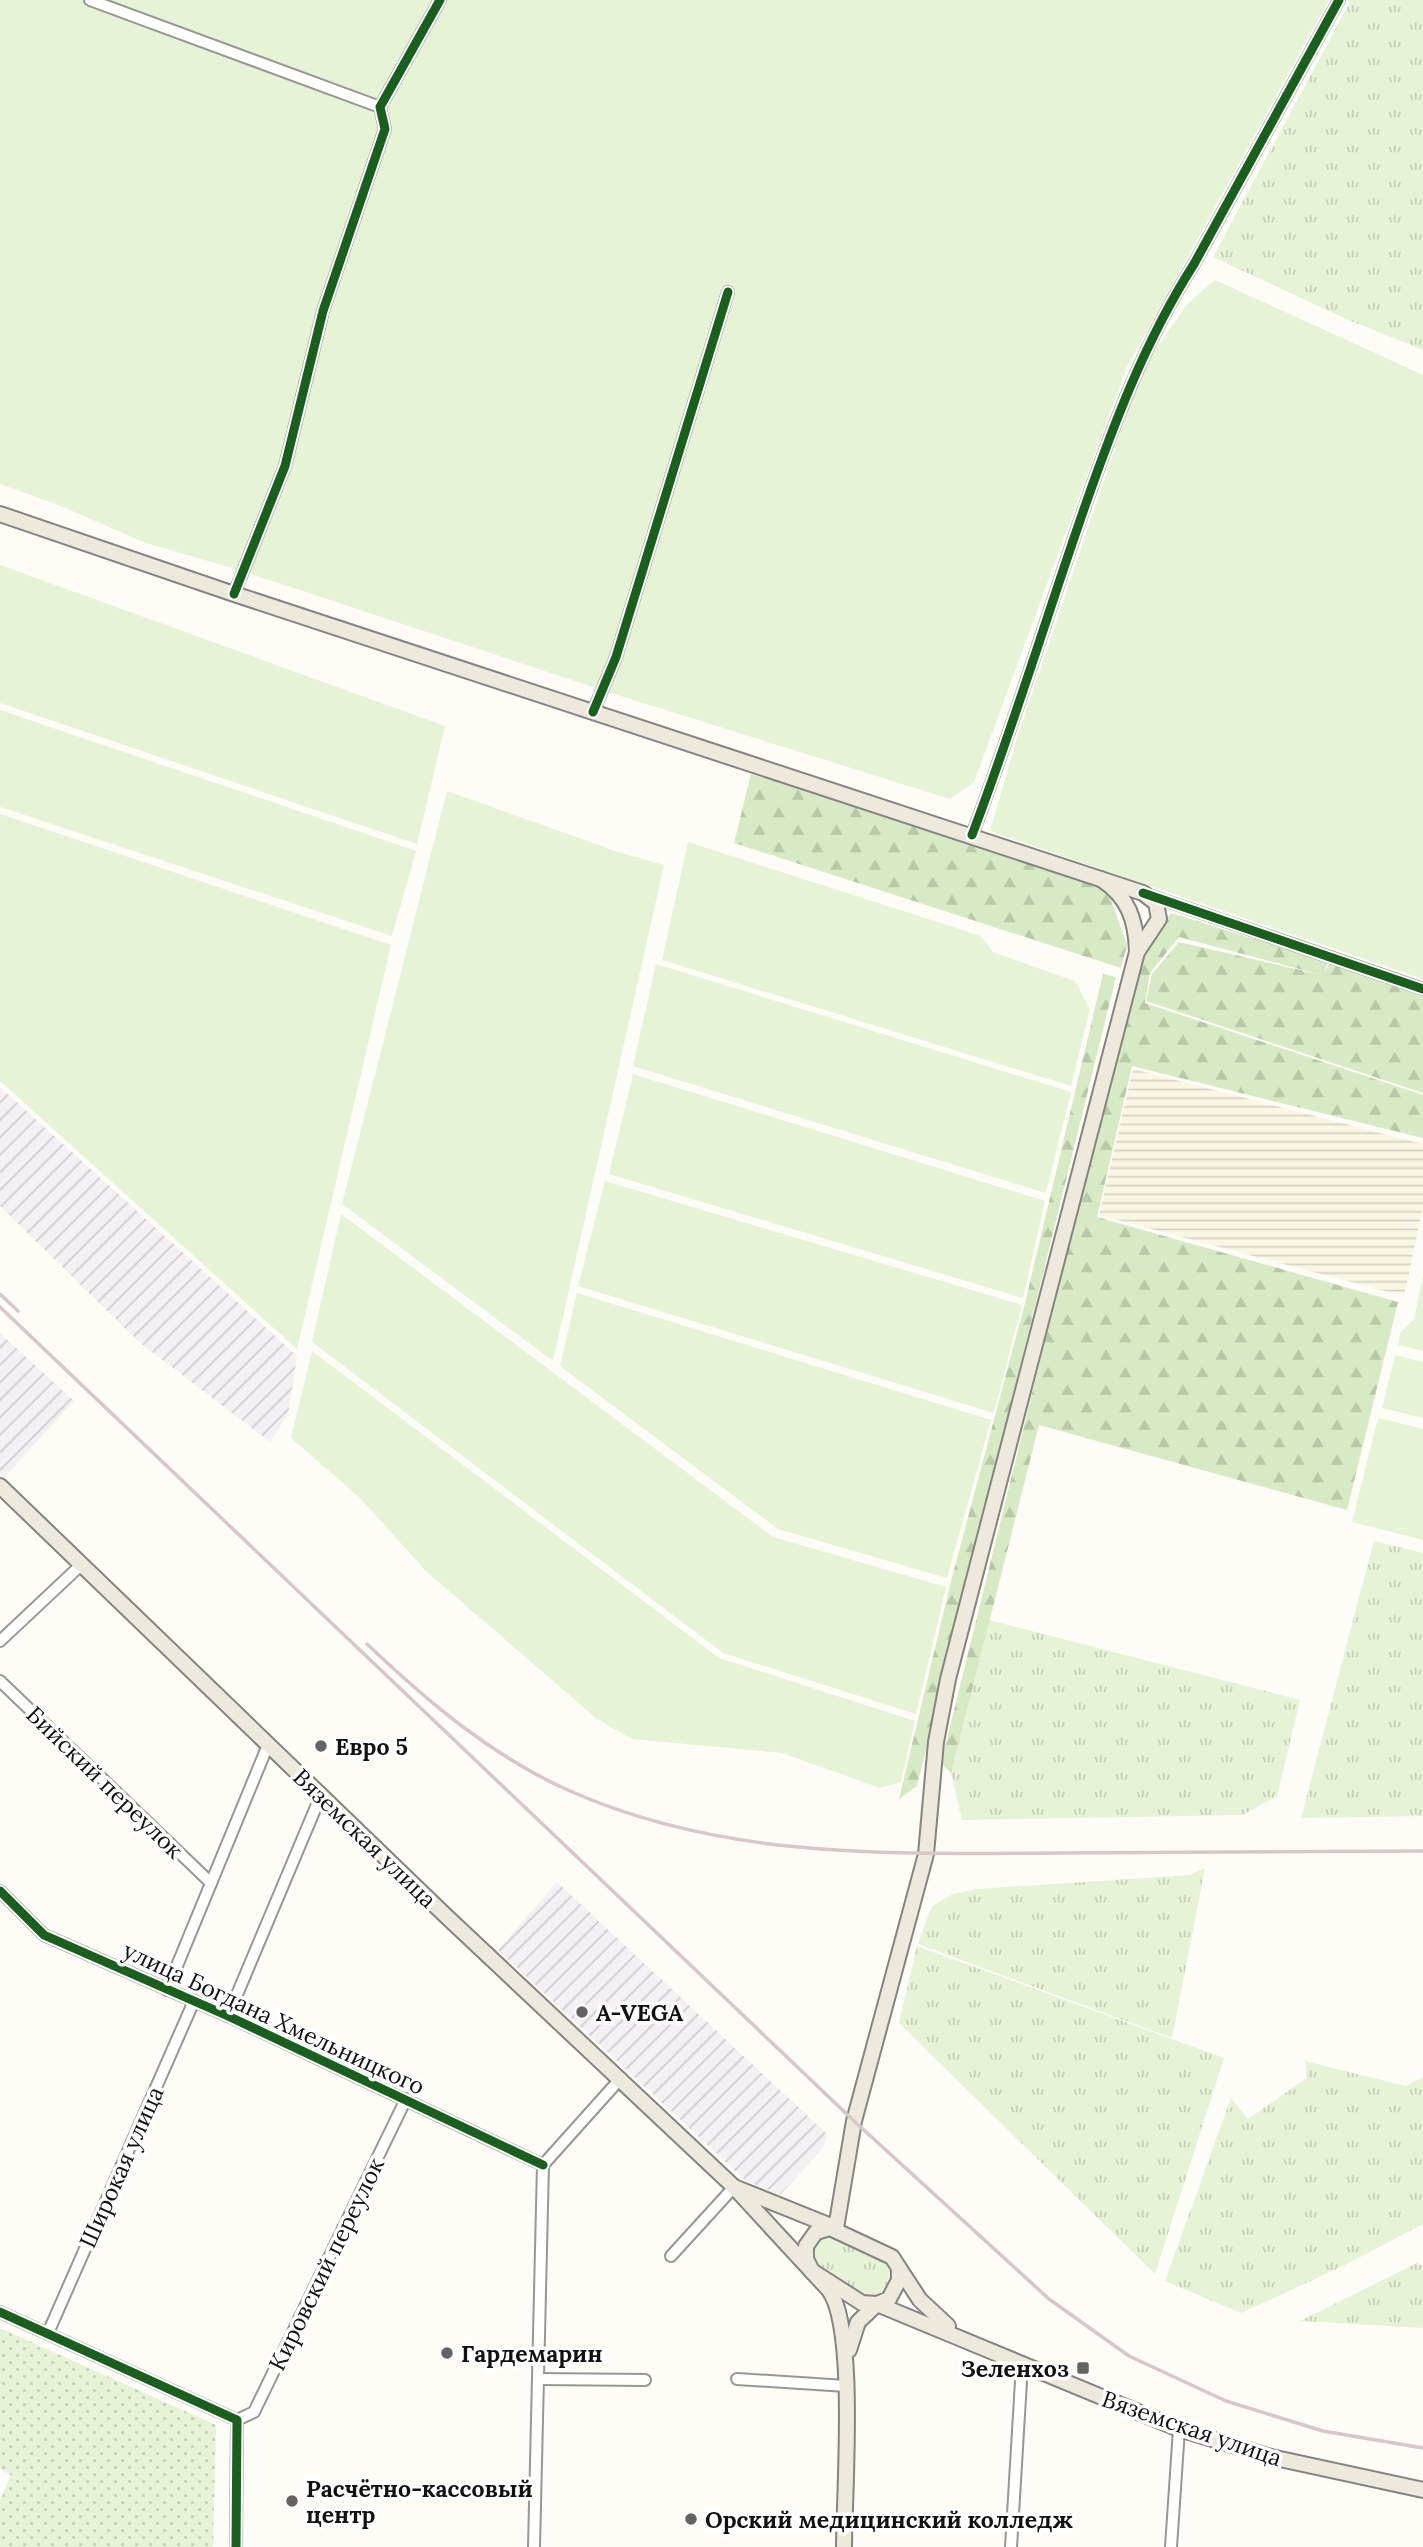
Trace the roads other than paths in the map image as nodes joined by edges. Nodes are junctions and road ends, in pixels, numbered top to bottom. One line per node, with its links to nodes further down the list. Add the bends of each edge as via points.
1 (90, 0): 4 (street)
2 (440, 0): 4 (street)
3 (1339, 0): 9 (street, via 1170,301 1116,415)
4 (380, 107): 7 (street, via 386,129 323,311 285,466)
5 (728, 292): 8 (street, via 616,657)
6 (0, 514): 7 (main road)
7 (234, 594): 8 (main road)
8 (593, 712): 9 (main road)
9 (972, 835): 10 (main road)
10 (1101, 879): 11 (main road); 12 (main road, via 1118,890 1129,908)
11 (1143, 893): 12 (main road, via 1156,903 1159,919); 13 (street)
12 (1137, 951): 29 (main road, via 948,1679 936,1742 926,1854 854,2122)
13 (1423, 989)
14 (0, 1486): 15 (main road, Вяземская улица)
15 (82, 1564): 16 (street); 18 (main road, Вяземская улица)
16 (0, 1641)
17 (0, 1681): 20 (street, Бийский переулок)
18 (268, 1745): 19 (main road, Вяземская улица); 20 (street)
19 (321, 1795): 24 (street); 25 (main road, Вяземская улица)
20 (211, 1883): 22 (street)
21 (0, 1891): 22 (street, улица Богдана Хмельницкого, via 44,1935)
22 (167, 1990): 23 (street, улица Богдана Хмельницкого)
23 (194, 2001): 24 (street, улица Богдана Хмельницкого); 35 (street, Широкая улица)
24 (228, 2016): 26 (street, улица Богдана Хмельницкого)
25 (621, 2078): 27 (street); 28 (main road, Вяземская улица)
26 (406, 2099): 27 (street, улица Богдана Хмельницкого); 42 (street, Кировский переулок, via 254,2412)
27 (543, 2165): 38 (street)
28 (734, 2187): 29 (main road); 30 (street); 32 (main road, Вяземская улица)
29 (836, 2228): 31 (main road, via 884,2250); 32 (main road, via 821,2230 808,2242 806,2259)
30 (671, 2256)
31 (897, 2265): 33 (main road, via 896,2290); 36 (main road, via 928,2309)
32 (812, 2271): 33 (main road, via 858,2301); 41 (main road, via 834,2297 840,2312)
33 (877, 2304): 36 (main road); 41 (main road, via 865,2313 853,2334)
34 (0, 2312): 35 (street)
35 (48, 2333): 42 (street)
36 (970, 2341): 37 (main road, Вяземская улица)
37 (1022, 2365): 43 (main road, Вяземская улица); 48 (street)
38 (538, 2379): 40 (street); 46 (street)
39 (737, 2379): 41 (street)
40 (645, 2380)
41 (846, 2386): 47 (main road)
42 (237, 2420): 45 (street)
43 (1179, 2429): 44 (main road, Вяземская улица, via 1271,2457); 49 (street)
44 (1423, 2490)
45 (236, 2547)
46 (534, 2547)
47 (844, 2547)
48 (1011, 2547)
49 (1171, 2547)

